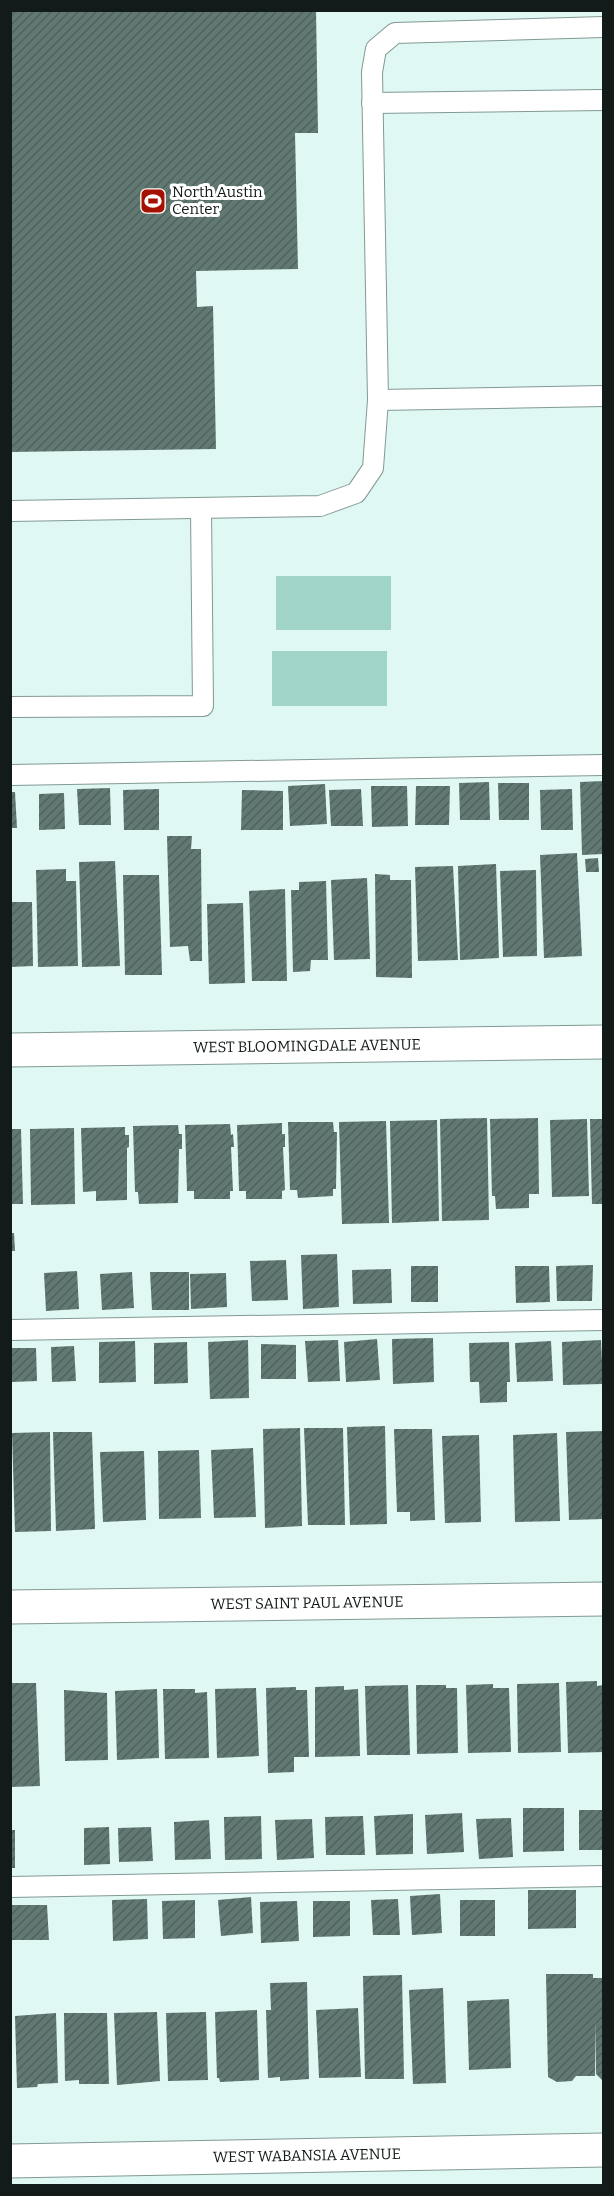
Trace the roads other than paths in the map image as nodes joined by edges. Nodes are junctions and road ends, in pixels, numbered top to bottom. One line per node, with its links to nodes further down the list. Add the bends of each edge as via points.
1 (603, 27): 3 (lane, via 395,33 376,49)
2 (603, 100): 3 (lane)
3 (372, 103): 5 (lane)
4 (603, 396): 5 (lane)
5 (378, 400): 6 (lane, via 373,468 356,493 320,506)
6 (201, 508): 7 (lane); 8 (lane, via 203,706)
7 (10, 511)
8 (10, 707)
9 (603, 765): 10 (lane)
10 (10, 775)
11 (603, 1042): 12 (street, WEST BLOOMINGDALE AVENUE)
12 (10, 1050)
13 (603, 1320): 14 (lane)
14 (10, 1330)
15 (603, 1599): 16 (street, WEST SAINT PAUL AVENUE)
16 (10, 1607)
17 (603, 1876): 18 (lane)
18 (10, 1887)
19 (603, 2151): 20 (street, WEST WABANSIA AVENUE)
20 (10, 2161)

